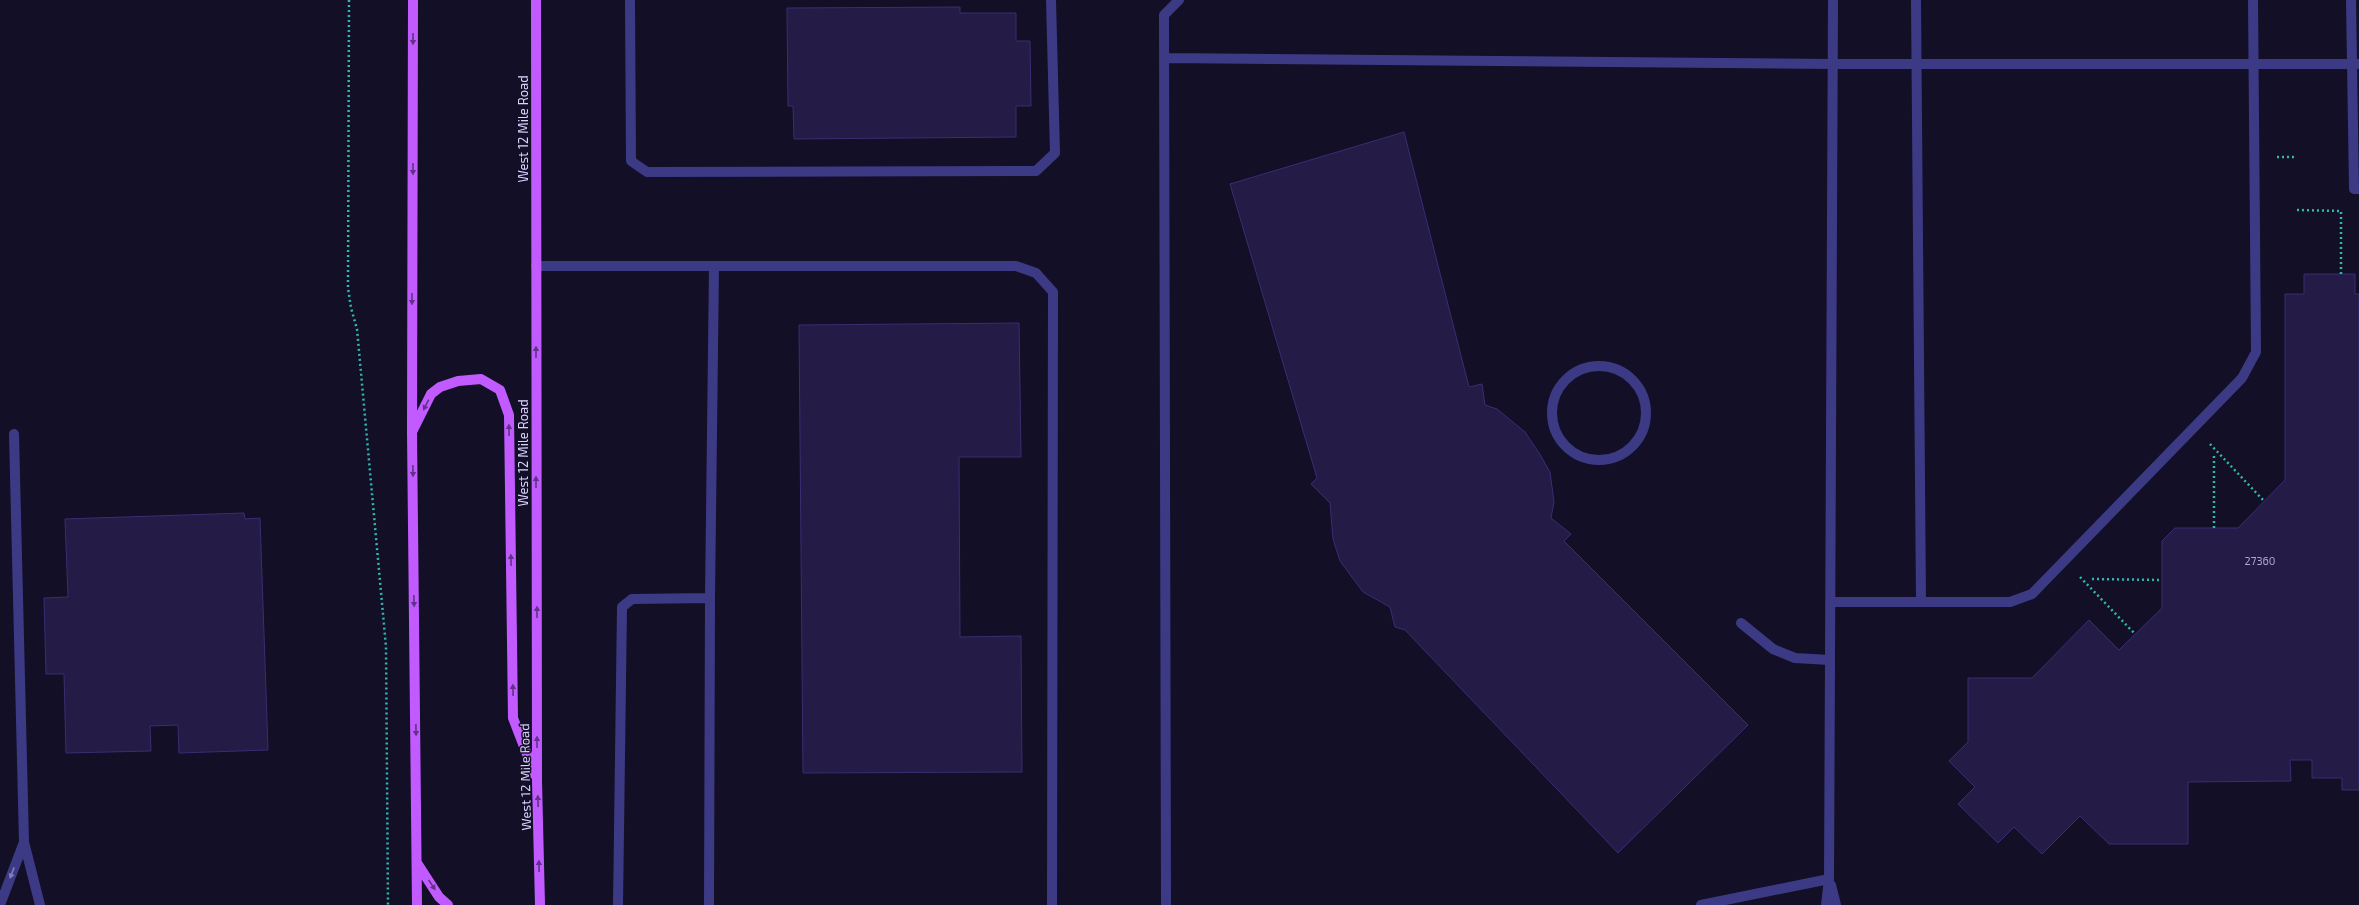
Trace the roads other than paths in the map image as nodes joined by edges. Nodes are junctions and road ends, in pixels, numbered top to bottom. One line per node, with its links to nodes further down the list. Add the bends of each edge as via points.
1 (413, 0): 19 (main road, one-way to 19)
2 (536, 0): 16 (main road, West 12 Mile Road)
3 (630, 0): 4 (lane, via 631,160 647,172 1036,171 1055,153)
4 (1051, 0)
5 (1178, 0): 10 (lane, via 1164,15)
6 (1833, 0): 11 (lane)
7 (1916, 0): 13 (lane)
8 (2254, 0): 14 (lane)
9 (2351, 0): 12 (lane)
10 (1165, 58): 11 (lane); 38 (lane)
11 (1833, 64): 13 (lane); 22 (lane)
12 (2355, 64): 14 (lane); 15 (lane, via 2354,189)
13 (1917, 65): 14 (lane); 23 (lane)
14 (2254, 65): 23 (lane, via 2256,352 2242,378 2032,594 2010,602)
15 (2359, 189)
16 (536, 266): 17 (lane); 26 (main road, West 12 Mile Road, one-way to 16)
17 (714, 266): 21 (lane); 37 (lane, via 1016,266 1036,273 1053,292)
18 (1646, 421): 18 (lane, via 1645,403 1638,386 1625,373 1608,366 1589,367 1572,374 1559,388 1553,405 1553,423 1560,440 1573,453 1590,460 1609,459 1626,452 1639,439)
19 (412, 432): 26 (main road, one-way to 19, via 513,718 509,415 500,390 480,379 458,380 440,387 431,394); 28 (main road, one-way to 28)
20 (14, 434): 27 (lane)
21 (710, 598): 35 (lane, via 632,599 622,607); 36 (lane)
22 (1830, 602): 23 (lane); 25 (lane)
23 (1921, 602)
24 (1741, 623): 25 (lane, via 1773,649 1795,658)
25 (1830, 660): 29 (lane)
26 (537, 781): 34 (main road, West 12 Mile Road, one-way to 26)
27 (24, 842): 30 (lane, one-way to 30); 31 (lane)
28 (417, 864): 32 (main road); 33 (main road, one-way to 33)
29 (1829, 879): 39 (lane); 40 (lane); 41 (lane)
30 (0, 905)
31 (40, 905)
32 (417, 905)
33 (448, 905)
34 (540, 905)
35 (618, 905)
36 (709, 905)
37 (1052, 905)
38 (1166, 905)
39 (1701, 905)
40 (1826, 905)
41 (1836, 905)

